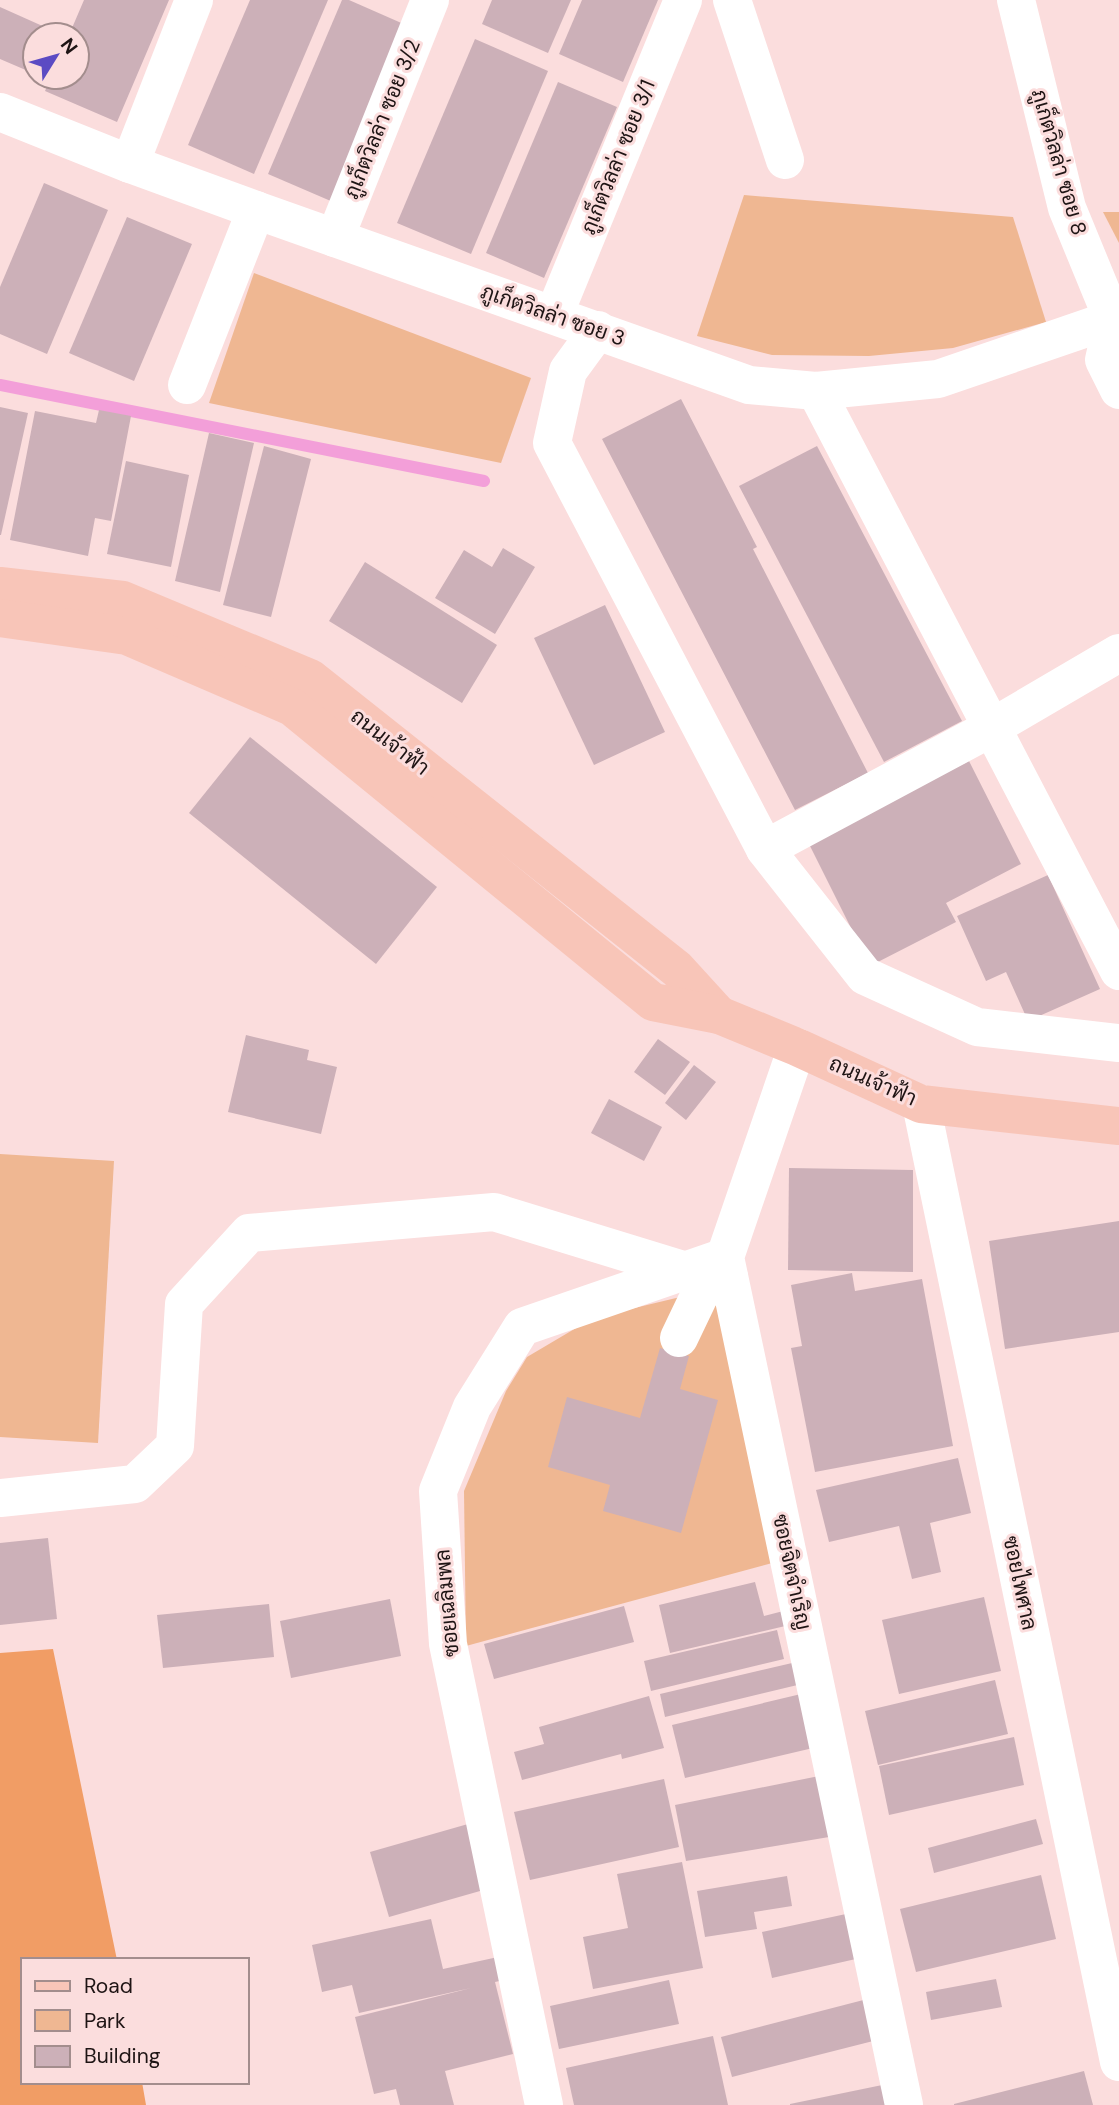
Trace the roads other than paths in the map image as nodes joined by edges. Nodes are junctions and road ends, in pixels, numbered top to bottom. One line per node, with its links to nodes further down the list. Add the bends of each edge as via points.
1 (194, 0): 8 (street)
2 (430, 0): 10 (street, ภูเก็ตวิลล่า ซอย 3/2)
3 (683, 0): 11 (street, ภูเก็ตวิลล่า ซอย 3/1)
4 (732, 0): 7 (street)
5 (1016, 0): 12 (street, ภูเก็ตวิลล่า ซอย 8, via 1067,208)
6 (3, 122): 8 (street, ภูเก็ตวิลล่า ซอย 3)
7 (785, 160)
8 (130, 164): 9 (street, ภูเก็ตวิลล่า ซอย 3)
9 (256, 210): 10 (street, ภูเก็ตวิลล่า ซอย 3); 14 (street)
10 (335, 238): 11 (street, ภูเก็ตวิลล่า ซอย 3)
11 (554, 315): 13 (street, ภูเก็ตวิลล่า ซอย 3)
12 (1117, 320): 15 (street, via 1104,360); 16 (street, ภูเก็ตวิลล่า ซอย 3, via 938,379)
13 (598, 330): 16 (street, ภูเก็ตวิลล่า ซอย 3, via 749,385); 21 (street, via 568,371 552,443)
14 (187, 385)
15 (1119, 390)
16 (816, 391): 20 (street)
17 (0, 586): 23 (main road, ถนนเจ้าฟ้า, via 123,600 310,678 677,969)
18 (0, 618): 23 (main road, ถนนเจ้าฟ้า, via 127,636 292,707 653,1002)
19 (1119, 653): 20 (street)
20 (990, 728): 21 (street); 22 (street)
21 (765, 849): 24 (street, via 865,976 976,1027)
22 (1119, 971)
23 (719, 1015): 25 (main road, ถนนเจ้าฟ้า)
24 (1119, 1043)
25 (797, 1047): 26 (main road, ถนนเจ้าฟ้า); 28 (street)
26 (921, 1104): 27 (main road, ถนนเจ้าฟ้า); 32 (street, ซอยไพศาล)
27 (1119, 1126)
28 (727, 1267): 29 (street, ซอยเฉลิมพล); 30 (street, via 701,1293); 34 (street, ซอยจิตจำเริญ)
29 (686, 1271): 31 (street, via 494,1212 249,1233 184,1304 175,1446 135,1484); 33 (street, ซอยเฉลิมพล, via 523,1327 472,1408 438,1491 448,1644)
30 (679, 1338)
31 (0, 1498)
32 (1119, 2062)
33 (544, 2105)
34 (904, 2105)

